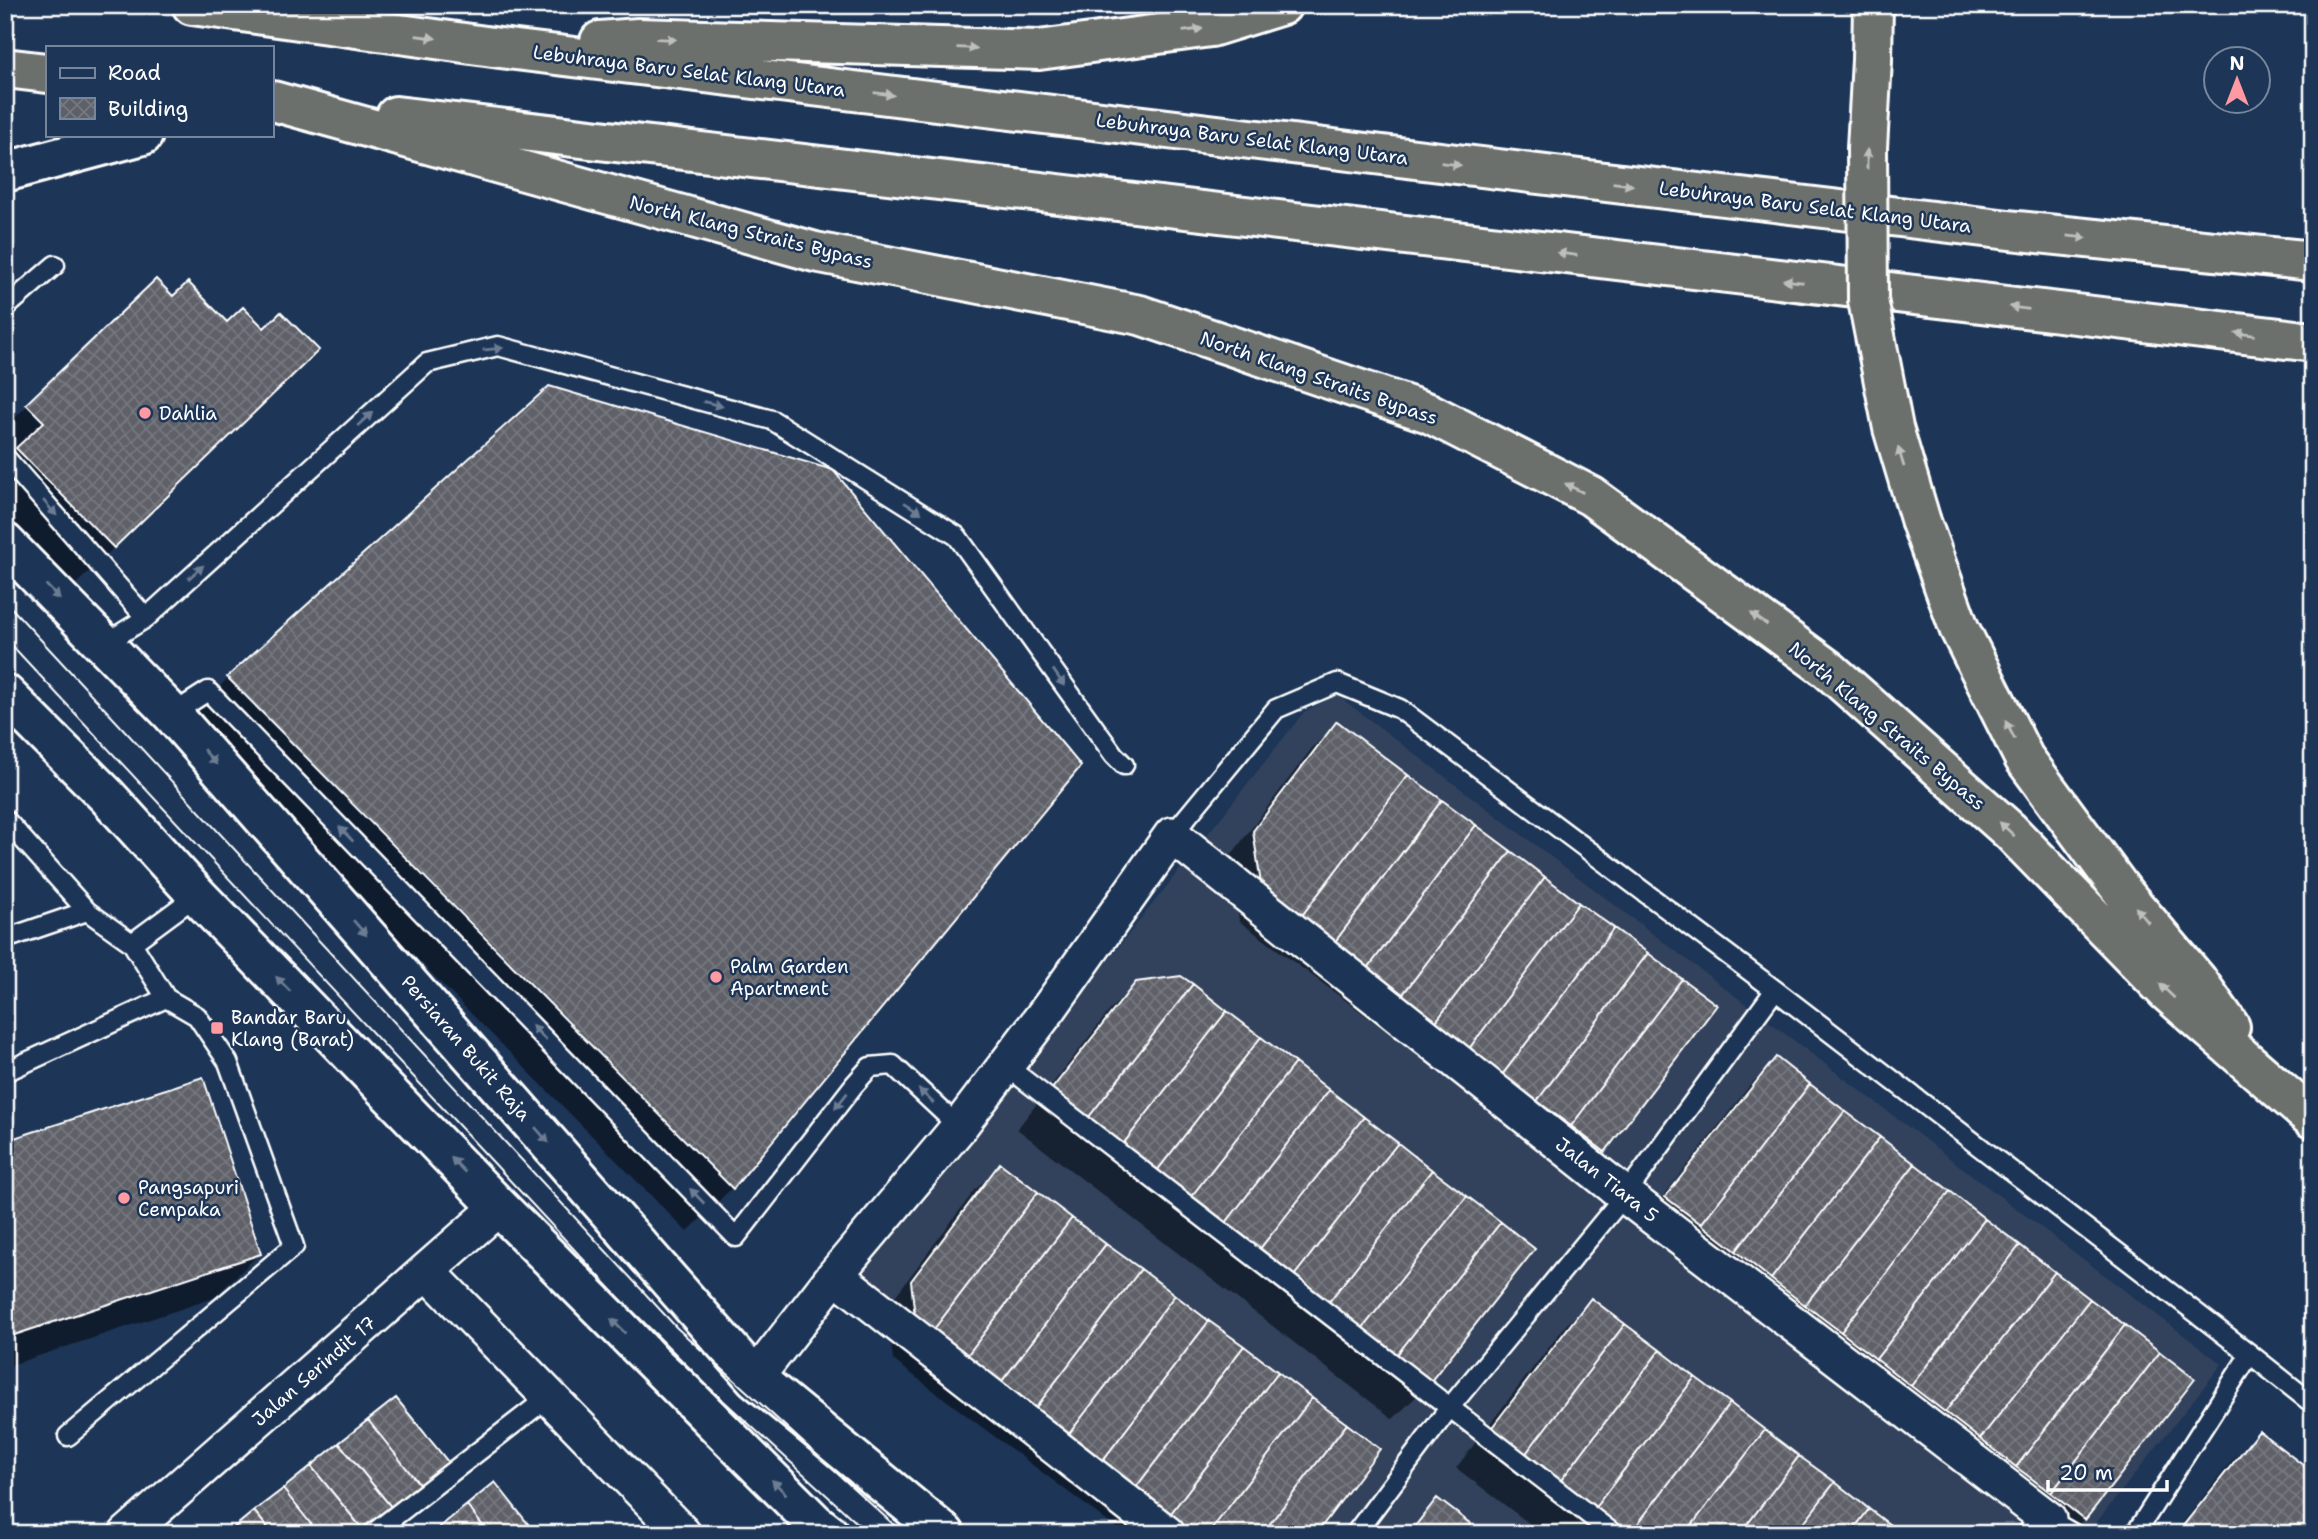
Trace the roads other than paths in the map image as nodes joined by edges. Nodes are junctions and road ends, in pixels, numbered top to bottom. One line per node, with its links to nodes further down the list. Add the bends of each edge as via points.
1 (192, 5): 4 (highway, Lebuhraya Baru Selat Klang Utara, one-way to 4)
2 (1282, 5): 4 (highway, one-way to 2, via 638,38 1039,50 1211,27)
3 (1873, 5): 33 (highway, one-way to 3, bridge, via 2024,758 1959,628 1893,428 1868,300 1867,148)
4 (500, 48): 11 (highway, Lebuhraya Baru Selat Klang Utara, one-way to 11, via 2009,230)
5 (5, 68): 6 (highway)
6 (46, 73)
7 (273, 101): 14 (highway, one-way to 7)
8 (273, 101): 33 (highway, North Klang Straits Bypass, one-way to 8, via 2167,992 2010,831 1829,670 1591,496 1429,413 1140,316 815,252)
9 (139, 136): 10 (main road)
10 (5, 172)
11 (2301, 256)
12 (55, 265): 13 (lane)
13 (5, 308)
14 (2313, 342)
15 (5, 457): 17 (lane, one-way to 17)
16 (5, 543): 18 (main road, Persiaran Bukit Raja, one-way to 18)
17 (146, 618): 18 (lane); 21 (lane, one-way to 21, via 427,363 498,346 772,420 957,536)
18 (104, 644): 20 (main road, Persiaran Bukit Raja)
19 (5, 694): 25 (main road)
20 (172, 714): 35 (lane, one-way to 20, via 893,1065 870,1067 736,1237 208,691); 41 (main road, Persiaran Bukit Raja, one-way to 41)
21 (1124, 765)
22 (5, 819): 24 (lane)
23 (1172, 835): 29 (lane, via 1276,709 1337,683 1400,709); 31 (street); 36 (street, Jalan Tiara 5)
24 (12, 837): 26 (lane)
25 (197, 895): 28 (lane); 37 (main road, one-way to 25)
26 (87, 911): 27 (lane); 28 (lane)
27 (5, 939)
28 (132, 943): 30 (lane)
29 (1775, 990): 36 (lane); 40 (lane)
30 (166, 998): 32 (lane); 45 (lane, via 197,1016 228,1062 294,1245)
31 (1005, 1065): 35 (street); 44 (lane)
32 (5, 1072)
33 (2273, 1085): 34 (highway, North Klang Straits Bypass)
34 (2313, 1119)
35 (959, 1127): 39 (street)
36 (1625, 1195): 44 (lane); 46 (street, Jalan Tiara 5)
37 (499, 1207): 38 (street, Jalan Serindit 17); 50 (main road, one-way to 37)
38 (428, 1271): 42 (street); 48 (street, Jalan Serindit 17)
39 (835, 1275): 41 (street); 52 (street)
40 (2250, 1354): 43 (lane); 55 (lane)
41 (755, 1378): 51 (main road, Persiaran Bukit Raja)
42 (551, 1395): 47 (street); 49 (lane)
43 (2313, 1404)
44 (1450, 1407): 53 (lane); 54 (lane)
45 (68, 1436)
46 (2053, 1529)
47 (673, 1531)
48 (127, 1534)
49 (372, 1534)
50 (829, 1534)
51 (944, 1534)
52 (1167, 1534)
53 (1355, 1534)
54 (1614, 1534)
55 (2135, 1534)

